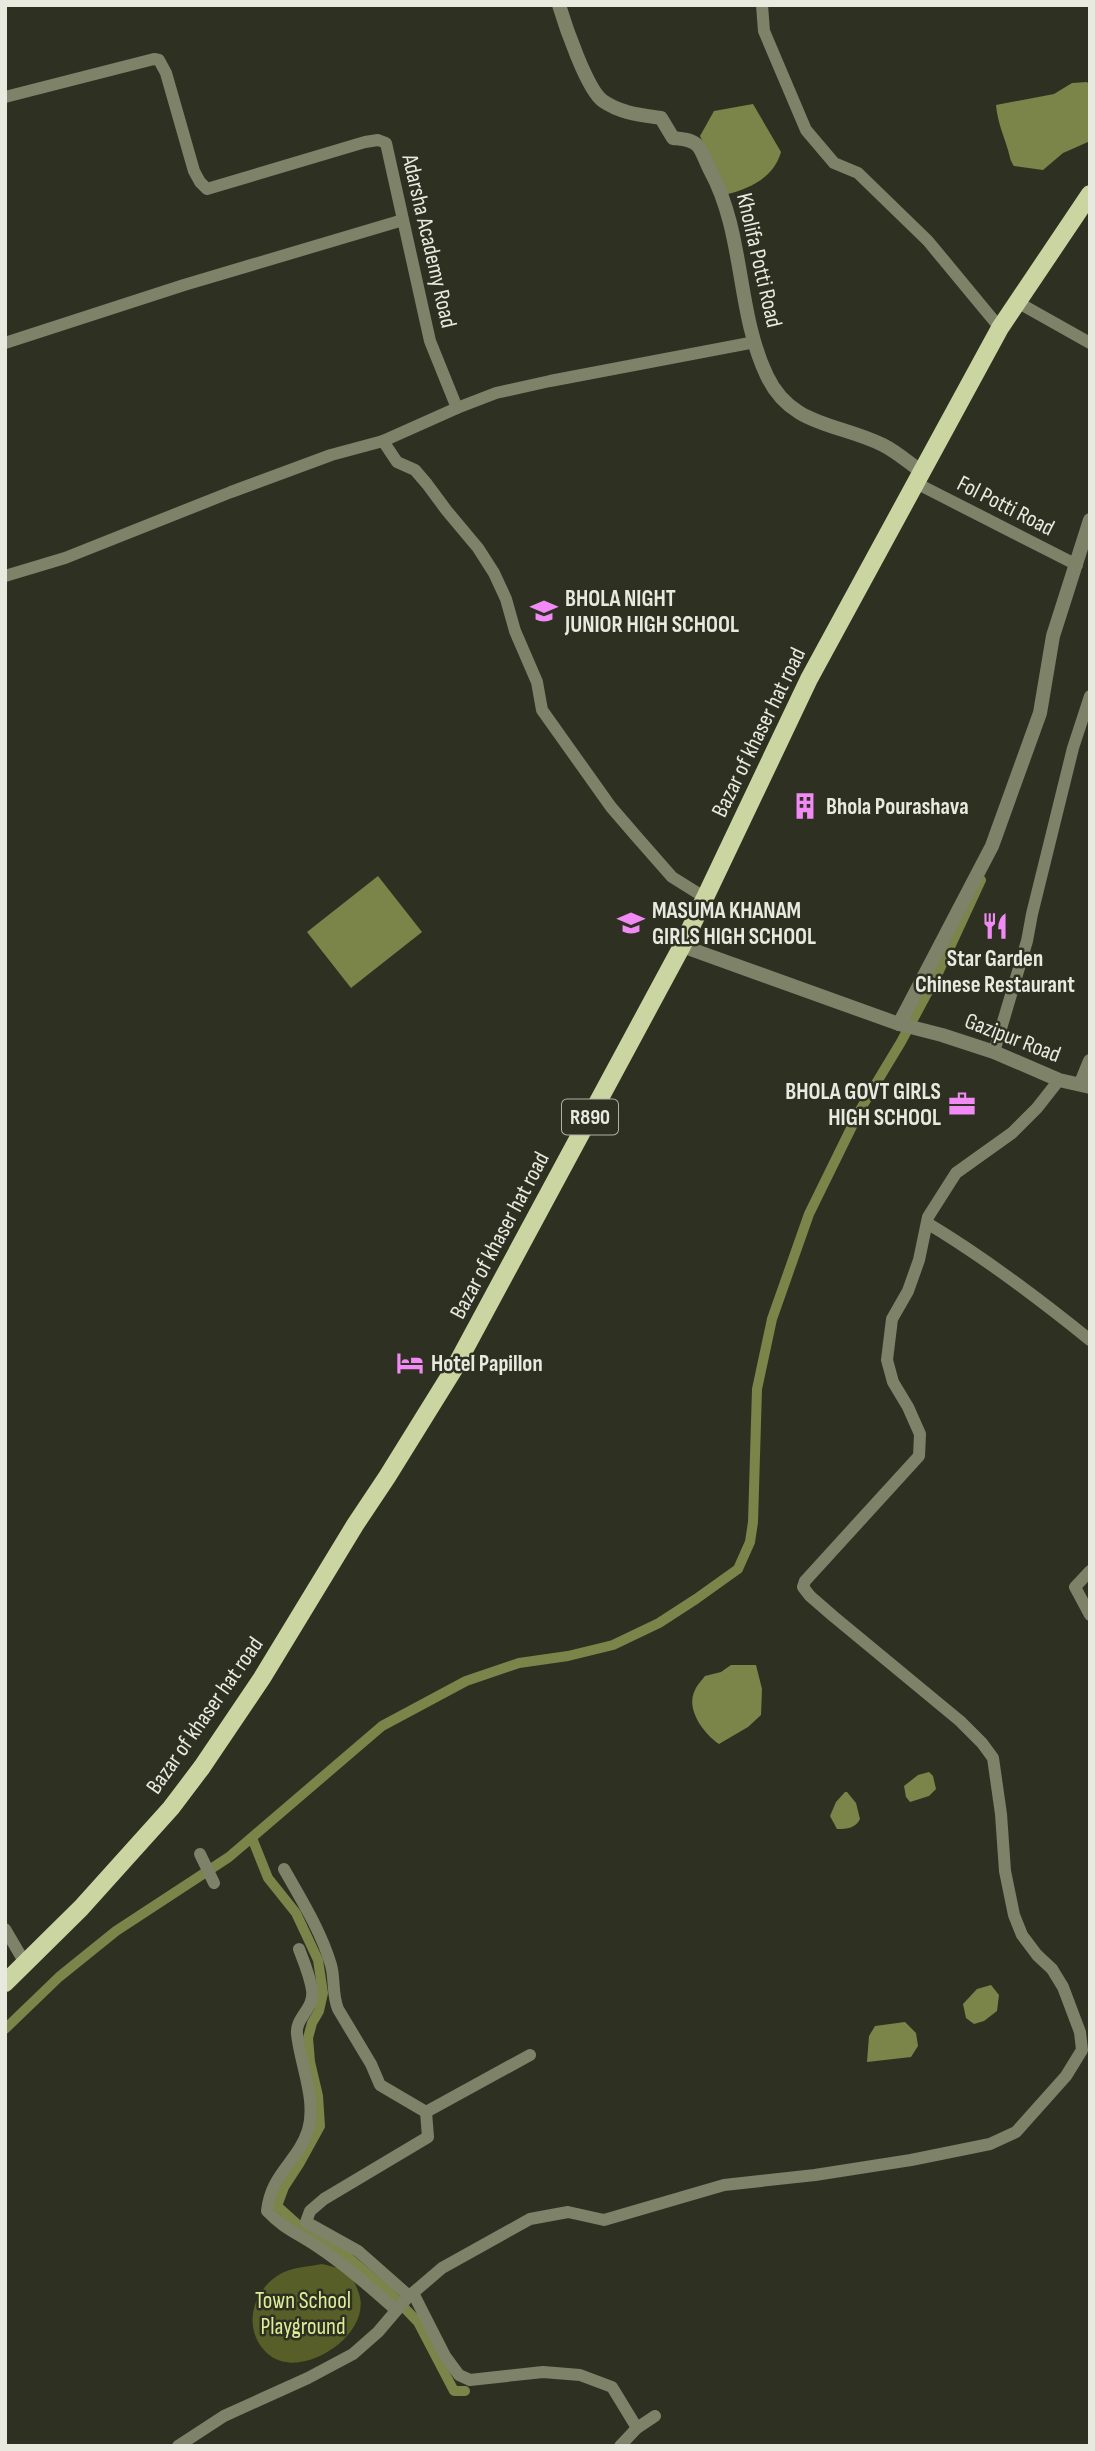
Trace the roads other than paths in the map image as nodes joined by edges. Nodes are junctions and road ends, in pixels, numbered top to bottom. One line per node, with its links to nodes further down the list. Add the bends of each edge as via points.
1 (559, 5): 8 (street, Kholifa Potti Road, via 599,99 632,113 661,118 673,138 698,145 719,185 730,222)
2 (762, 5): 7 (street, via 764,31 806,130 834,163 858,173 928,241)
3 (5, 97): 5 (street, Adarsha Academy Road, via 157,59 166,73 194,171 207,189 378,139 386,144)
4 (1090, 194): 6 (main road, Bazar of khaser hat road / R890)
5 (403, 220): 9 (street); 11 (street, Adarsha Academy Road, via 430,341)
6 (1017, 302): 7 (main road, Bazar of khaser hat road / R890); 10 (street)
7 (1000, 328): 13 (main road, Bazar of khaser hat road / R890)
8 (755, 342): 11 (street, via 515,388); 13 (street, Kholifa Potti Road, via 767,377 794,409 809,420 884,445)
9 (5, 343)
10 (1090, 343)
11 (457, 408): 12 (street)
12 (383, 441): 16 (street, via 331,455 65,558); 19 (street, via 397,462 415,470 427,484 494,573 537,682 542,710 611,807 672,877)
13 (919, 478): 15 (street, Fol Potti Road); 19 (main road, Bazar of khaser hat road / R890, via 809,679)
14 (1090, 520): 15 (street)
15 (1077, 565): 21 (street, via 1053,636 1040,713 992,846)
16 (5, 576)
17 (1090, 696): 18 (street)
18 (1087, 713): 22 (street)
19 (704, 898): 20 (main road, Bazar of khaser hat road / R890)
20 (682, 946): 21 (street, Gazipur Road); 35 (main road, Bazar of khaser hat road / R890, via 454,1369 262,1678 171,1808)
21 (899, 1024): 22 (street, Gazipur Road)
22 (994, 1052): 24 (street, Gazipur Road)
23 (1090, 1061): 25 (street)
24 (1059, 1080): 25 (street, Gazipur Road); 26 (street, via 1012,1133 956,1173)
25 (1085, 1085)
26 (927, 1223): 27 (street); 39 (street, via 908,1291 892,1319 887,1360 920,1434 919,1456 803,1587 960,1721 993,1758 1014,1915 1022,1935 1063,1987 1082,2050 1024,2124 990,2144 911,2160 723,2185 604,2220 568,2212 530,2219 442,2268)
27 (1090, 1340)
28 (1090, 1572): 29 (street, via 1075,1587)
29 (1090, 1615)
30 (200, 1854): 32 (street)
31 (284, 1869): 38 (street, via 330,1963 338,2009 380,2085)
32 (214, 1883)
33 (5, 1928): 35 (street)
34 (299, 1949): 40 (street, via 313,1992 312,2004 296,2032 308,2091 309,2128 269,2194 267,2211 280,2225 349,2270)
35 (25, 1963): 36 (main road, Bazar of khaser hat road / R890)
36 (5, 1983)
37 (530, 2055): 38 (street)
38 (426, 2112): 39 (street, via 428,2137 324,2199 310,2211 306,2222 358,2251)
39 (410, 2296): 40 (street); 42 (street, via 459,2375 470,2380 543,2372 580,2375 612,2387)
40 (395, 2311): 43 (street, via 353,2354 224,2416)
41 (655, 2416): 42 (street)
42 (637, 2428): 44 (street)
43 (178, 2446)
44 (620, 2446)

